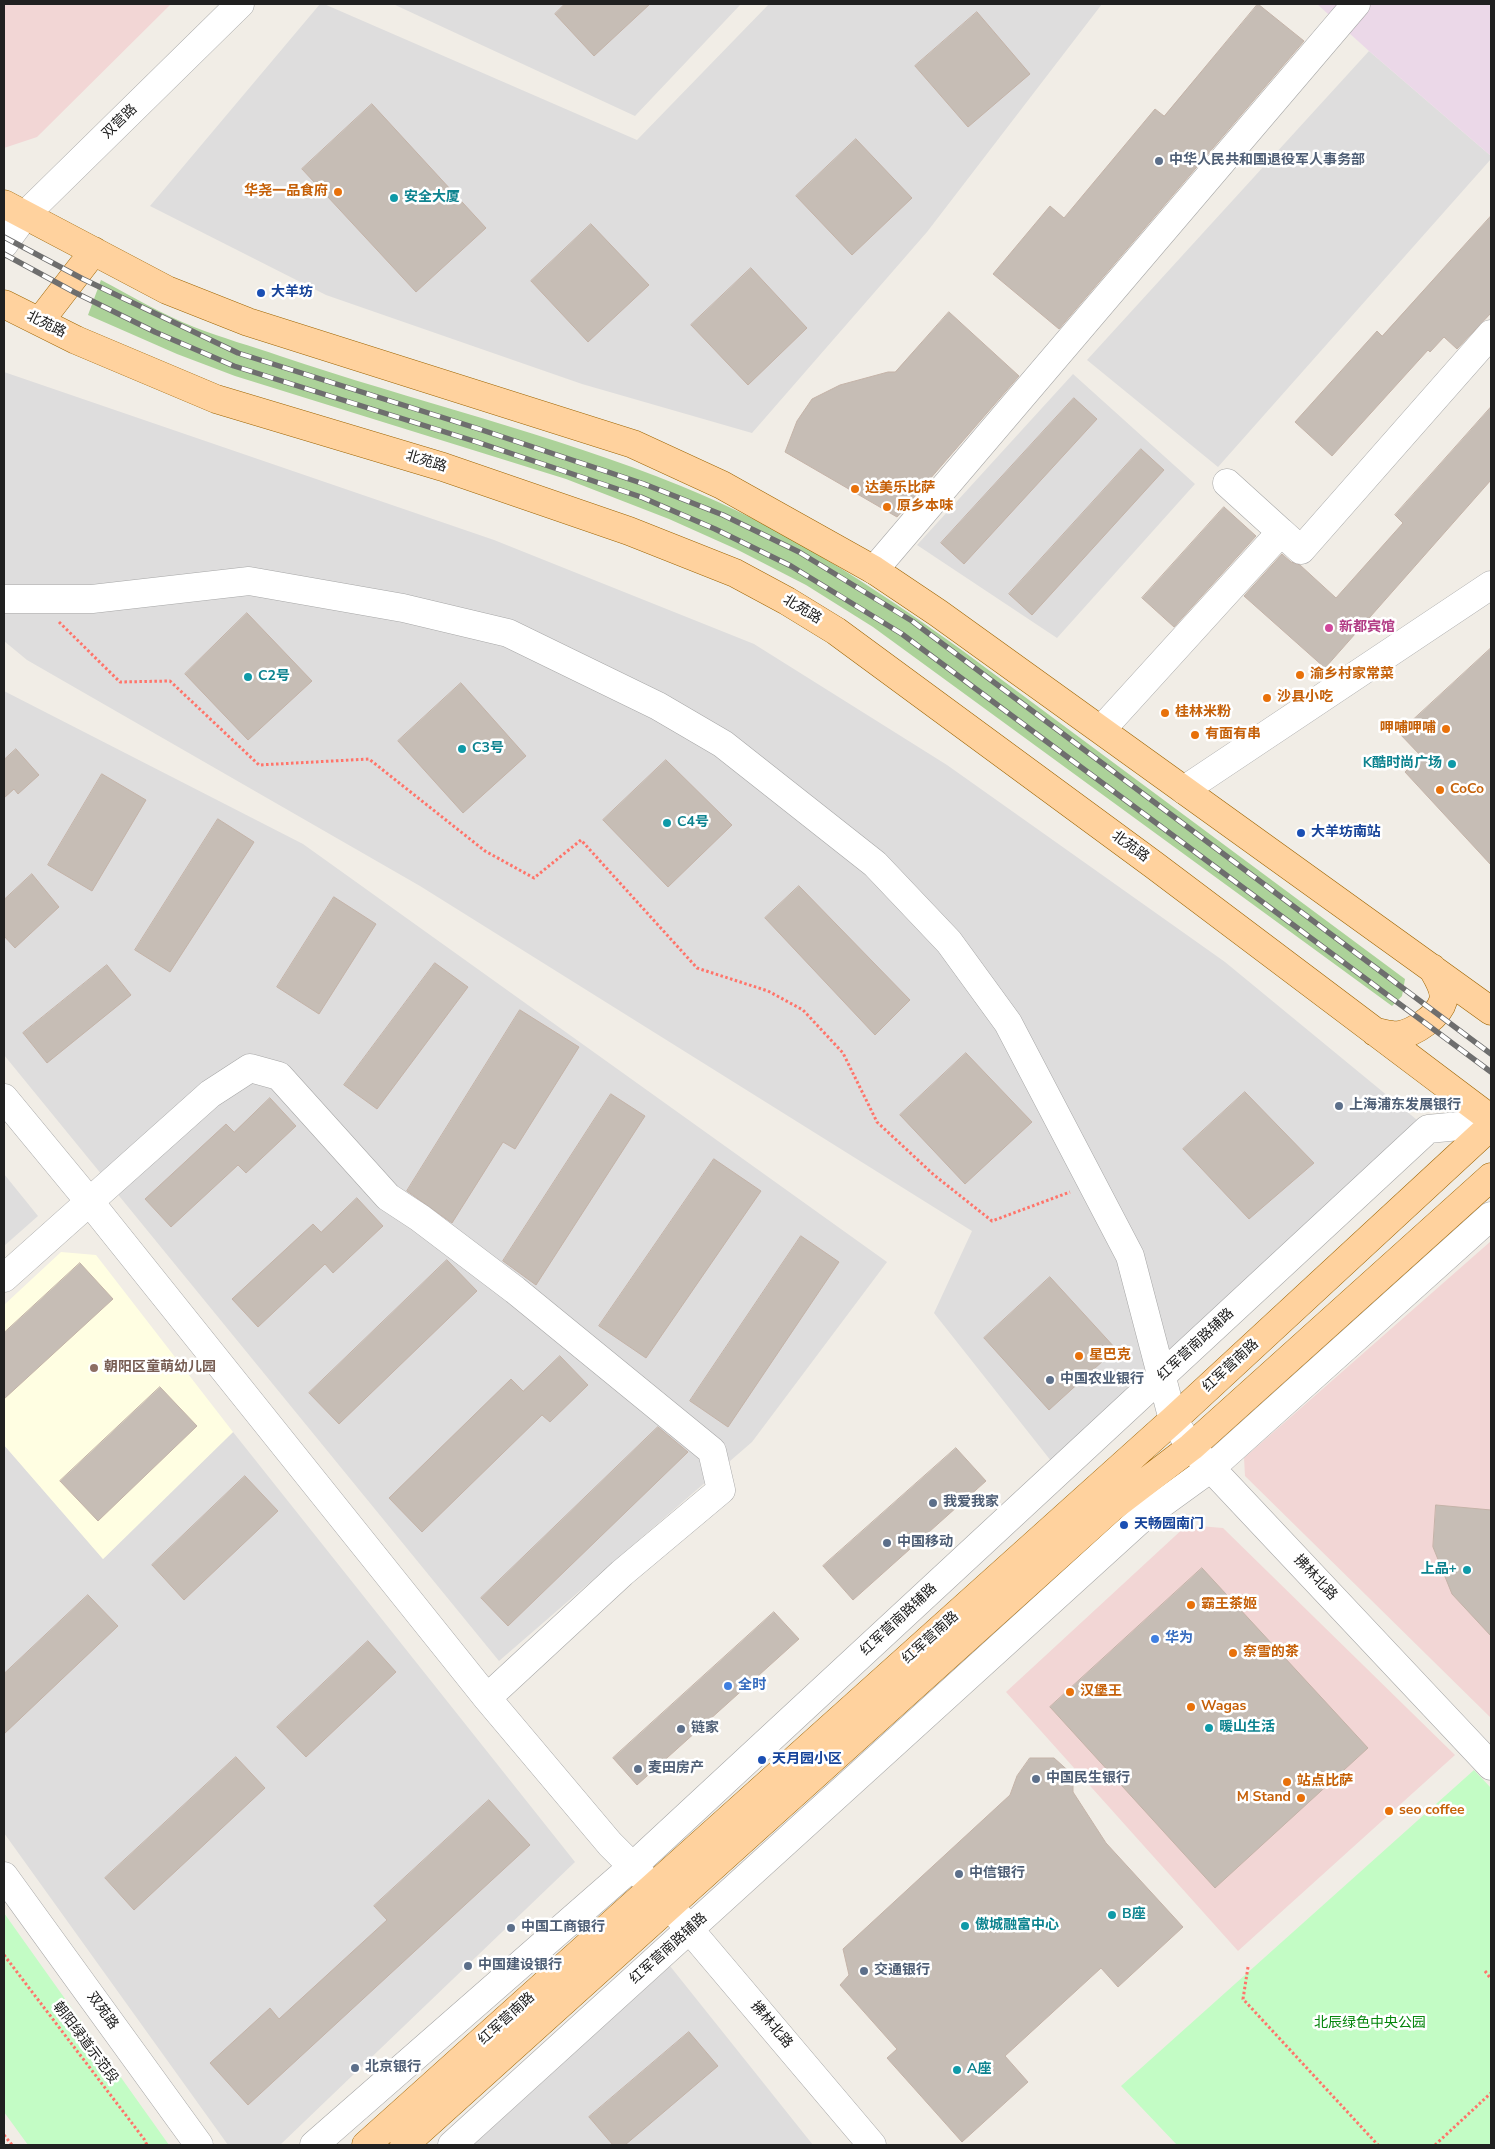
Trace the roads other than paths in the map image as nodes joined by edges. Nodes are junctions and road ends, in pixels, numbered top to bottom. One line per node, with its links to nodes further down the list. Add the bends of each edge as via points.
1 (240, 4): 3 (street, 双营路)
2 (1356, 4): 11 (street)
3 (14, 209): 4 (street, 双营路); 5 (main road)
4 (4, 244)
5 (94, 251): 7 (main road); 11 (main road, via 167,290 248,322 633,444 722,485)
6 (4, 304): 7 (main road, 北苑路)
7 (40, 322): 18 (main road, 北苑路, via 216,399 452,470 629,531 735,573 836,631)
8 (1491, 334): 10 (street, via 1301,550)
9 (1227, 483): 10 (street)
10 (1281, 532): 14 (street)
11 (874, 570): 14 (main road)
12 (1491, 585): 15 (street)
13 (4, 599): 27 (street, 拂林北路, via 92,599 250,581 403,608 508,633 658,706 723,744 875,864 949,942 1008,1023 1130,1256)
14 (1102, 729): 15 (main road)
15 (1184, 790): 16 (main road)
16 (1432, 968): 17 (main road); 18 (main road, via 1442,987 1443,1001 1433,1016 1419,1028 1398,1035)
17 (1491, 1011)
18 (1375, 1032): 20 (main road, 北苑路)
19 (4, 1098): 23 (street, 拂林北路)
20 (1491, 1122): 22 (main road, 红军营南路); 27 (street, 红军营南路辅路, via 1428,1129)
21 (1491, 1177): 24 (main road, 红军营南路)
22 (1429, 1183): 24 (main road, via 1447,1191); 28 (main road, 红军营南路)
23 (89, 1201): 26 (street); 31 (street, 拂林北路); 31 (street, via 210,1094 250,1068 279,1076 388,1197 515,1290 712,1451 722,1490 622,1574)
24 (1454, 1209): 29 (main road, 红军营南路)
25 (1491, 1216): 30 (street, 红军营南路辅路)
26 (4, 1278)
27 (1162, 1376): 28 (street, 拂林北路); 33 (street, 红军营南路辅路)
28 (1173, 1420): 29 (street, 拂林北路); 35 (main road, 红军营南路)
29 (1191, 1447): 30 (street, 拂林北路); 35 (main road, 红军营南路, via 1110,1509)
30 (1212, 1468): 32 (street, 拂林北路); 36 (street, 红军营南路辅路, via 1142,1518)
31 (488, 1698): 33 (street, 拂林北路, via 610,1844)
32 (1491, 1766)
33 (633, 1866): 35 (street, 拂林北路); 38 (street, 红军营南路辅路)
34 (4, 1876): 37 (street, 双苑路)
35 (661, 1897): 36 (street, 拂林北路); 39 (main road, 红军营南路); 40 (main road, 红军营南路)
36 (690, 1930): 41 (street, 红军营南路辅路); 42 (street, 拂林北路)
37 (200, 2145)
38 (314, 2145)
39 (366, 2145)
40 (404, 2145)
41 (452, 2145)
42 (872, 2145)

